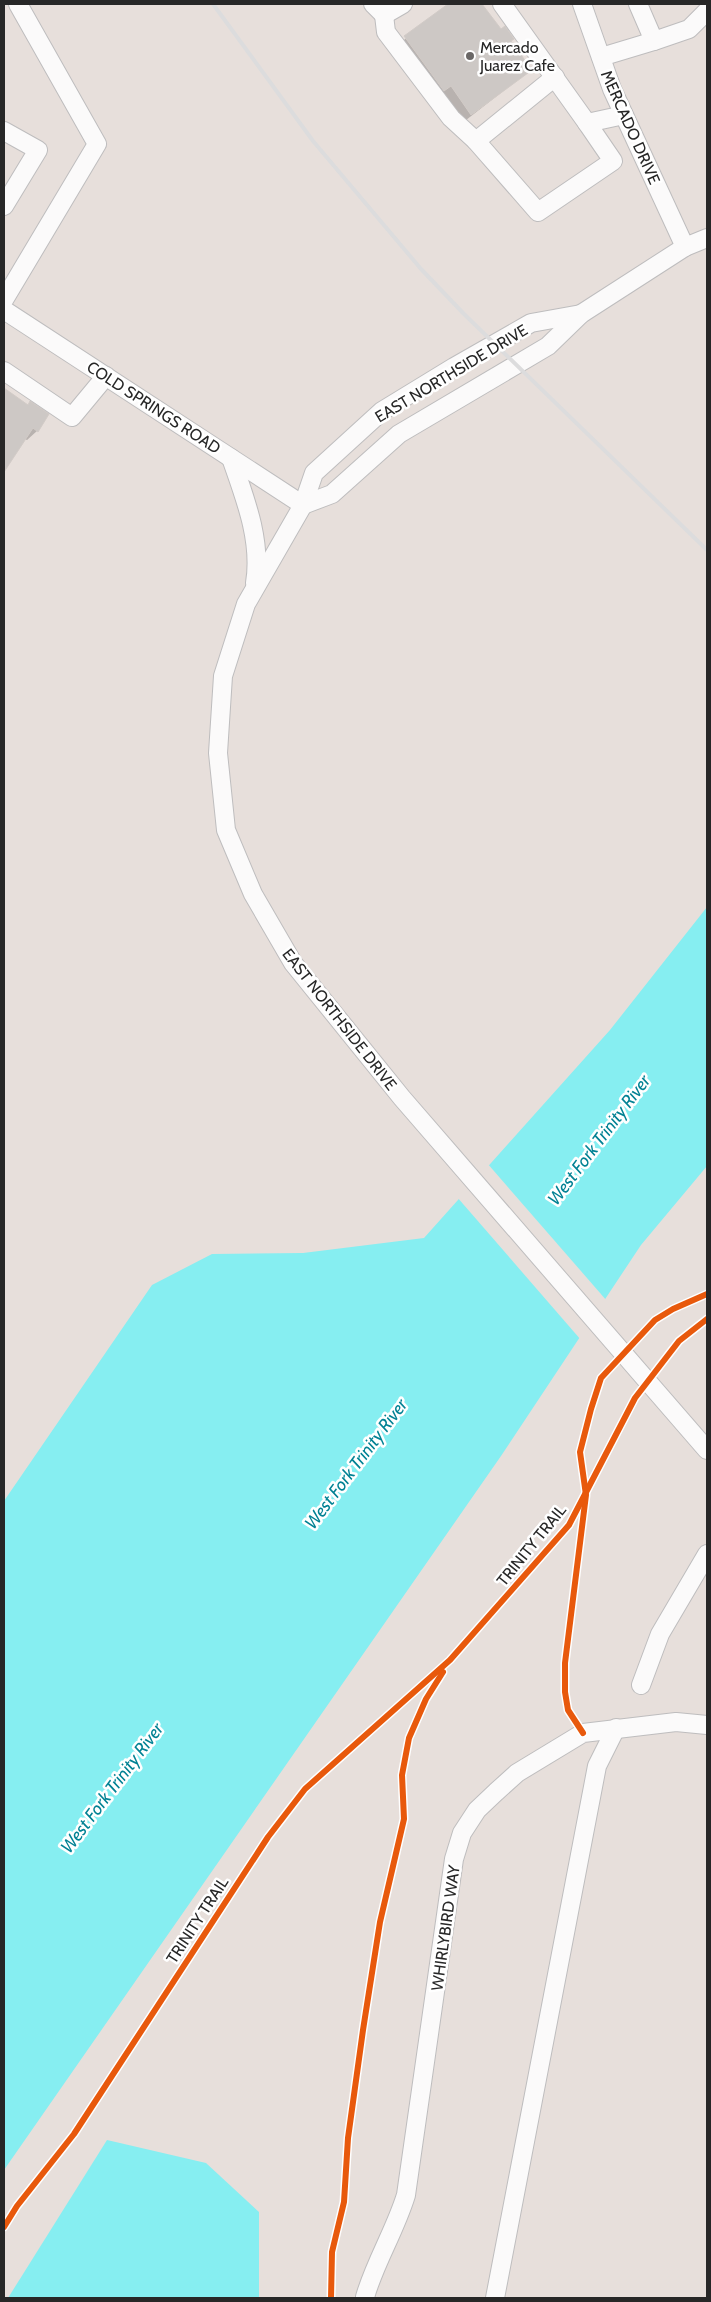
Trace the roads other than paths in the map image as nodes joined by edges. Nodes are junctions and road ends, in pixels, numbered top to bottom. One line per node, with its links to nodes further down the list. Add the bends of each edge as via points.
1 (18, 4): 18 (street, via 97,144)
2 (403, 4): 6 (street)
3 (502, 4): 10 (street)
4 (582, 4): 9 (street, MERCADO DRIVE)
5 (638, 4): 8 (street)
6 (379, 9): 14 (street, via 386,32 451,118)
7 (707, 11): 8 (street, via 688,29)
8 (654, 41): 9 (street)
9 (601, 57): 11 (street, MERCADO DRIVE)
10 (555, 76): 12 (street); 14 (street)
11 (624, 115): 12 (street); 17 (street, MERCADO DRIVE)
12 (587, 123): 14 (street, via 613,161 538,212)
13 (4, 130): 15 (street, via 38,150)
14 (476, 141)
15 (4, 206)
16 (707, 238): 17 (street, EAST NORTHSIDE DRIVE)
17 (685, 247): 20 (street, EAST NORTHSIDE DRIVE)
18 (4, 300)
19 (4, 310): 22 (street, COLD SPRINGS ROAD)
20 (581, 314): 24 (street, EAST NORTHSIDE DRIVE, via 548,346 399,434 332,494); 24 (street, EAST NORTHSIDE DRIVE, via 531,323 382,411 314,473)
21 (4, 371): 22 (street, via 72,417)
22 (106, 376): 23 (street, COLD SPRINGS ROAD)
23 (231, 458): 24 (street, COLD SPRINGS ROAD); 25 (street, via 255,541 258,569)
24 (303, 505): 25 (street, EAST NORTHSIDE DRIVE)
25 (255, 586): 26 (street, EAST NORTHSIDE DRIVE, via 246,604 224,676 218,753 226,830 253,894 293,963 402,1098)
26 (707, 1450)
27 (707, 1554): 28 (street, via 660,1634)
28 (641, 1685)
29 (707, 1725): 30 (street, WHIRLYBIRD WAY, via 676,1722)
30 (616, 1728): 31 (street, WHIRLYBIRD WAY, via 584,1733 517,1773 477,1810 462,1833 454,1859 406,2195 397,2224 373,2269); 32 (street, via 597,1766)
31 (365, 2297)
32 (495, 2298)

